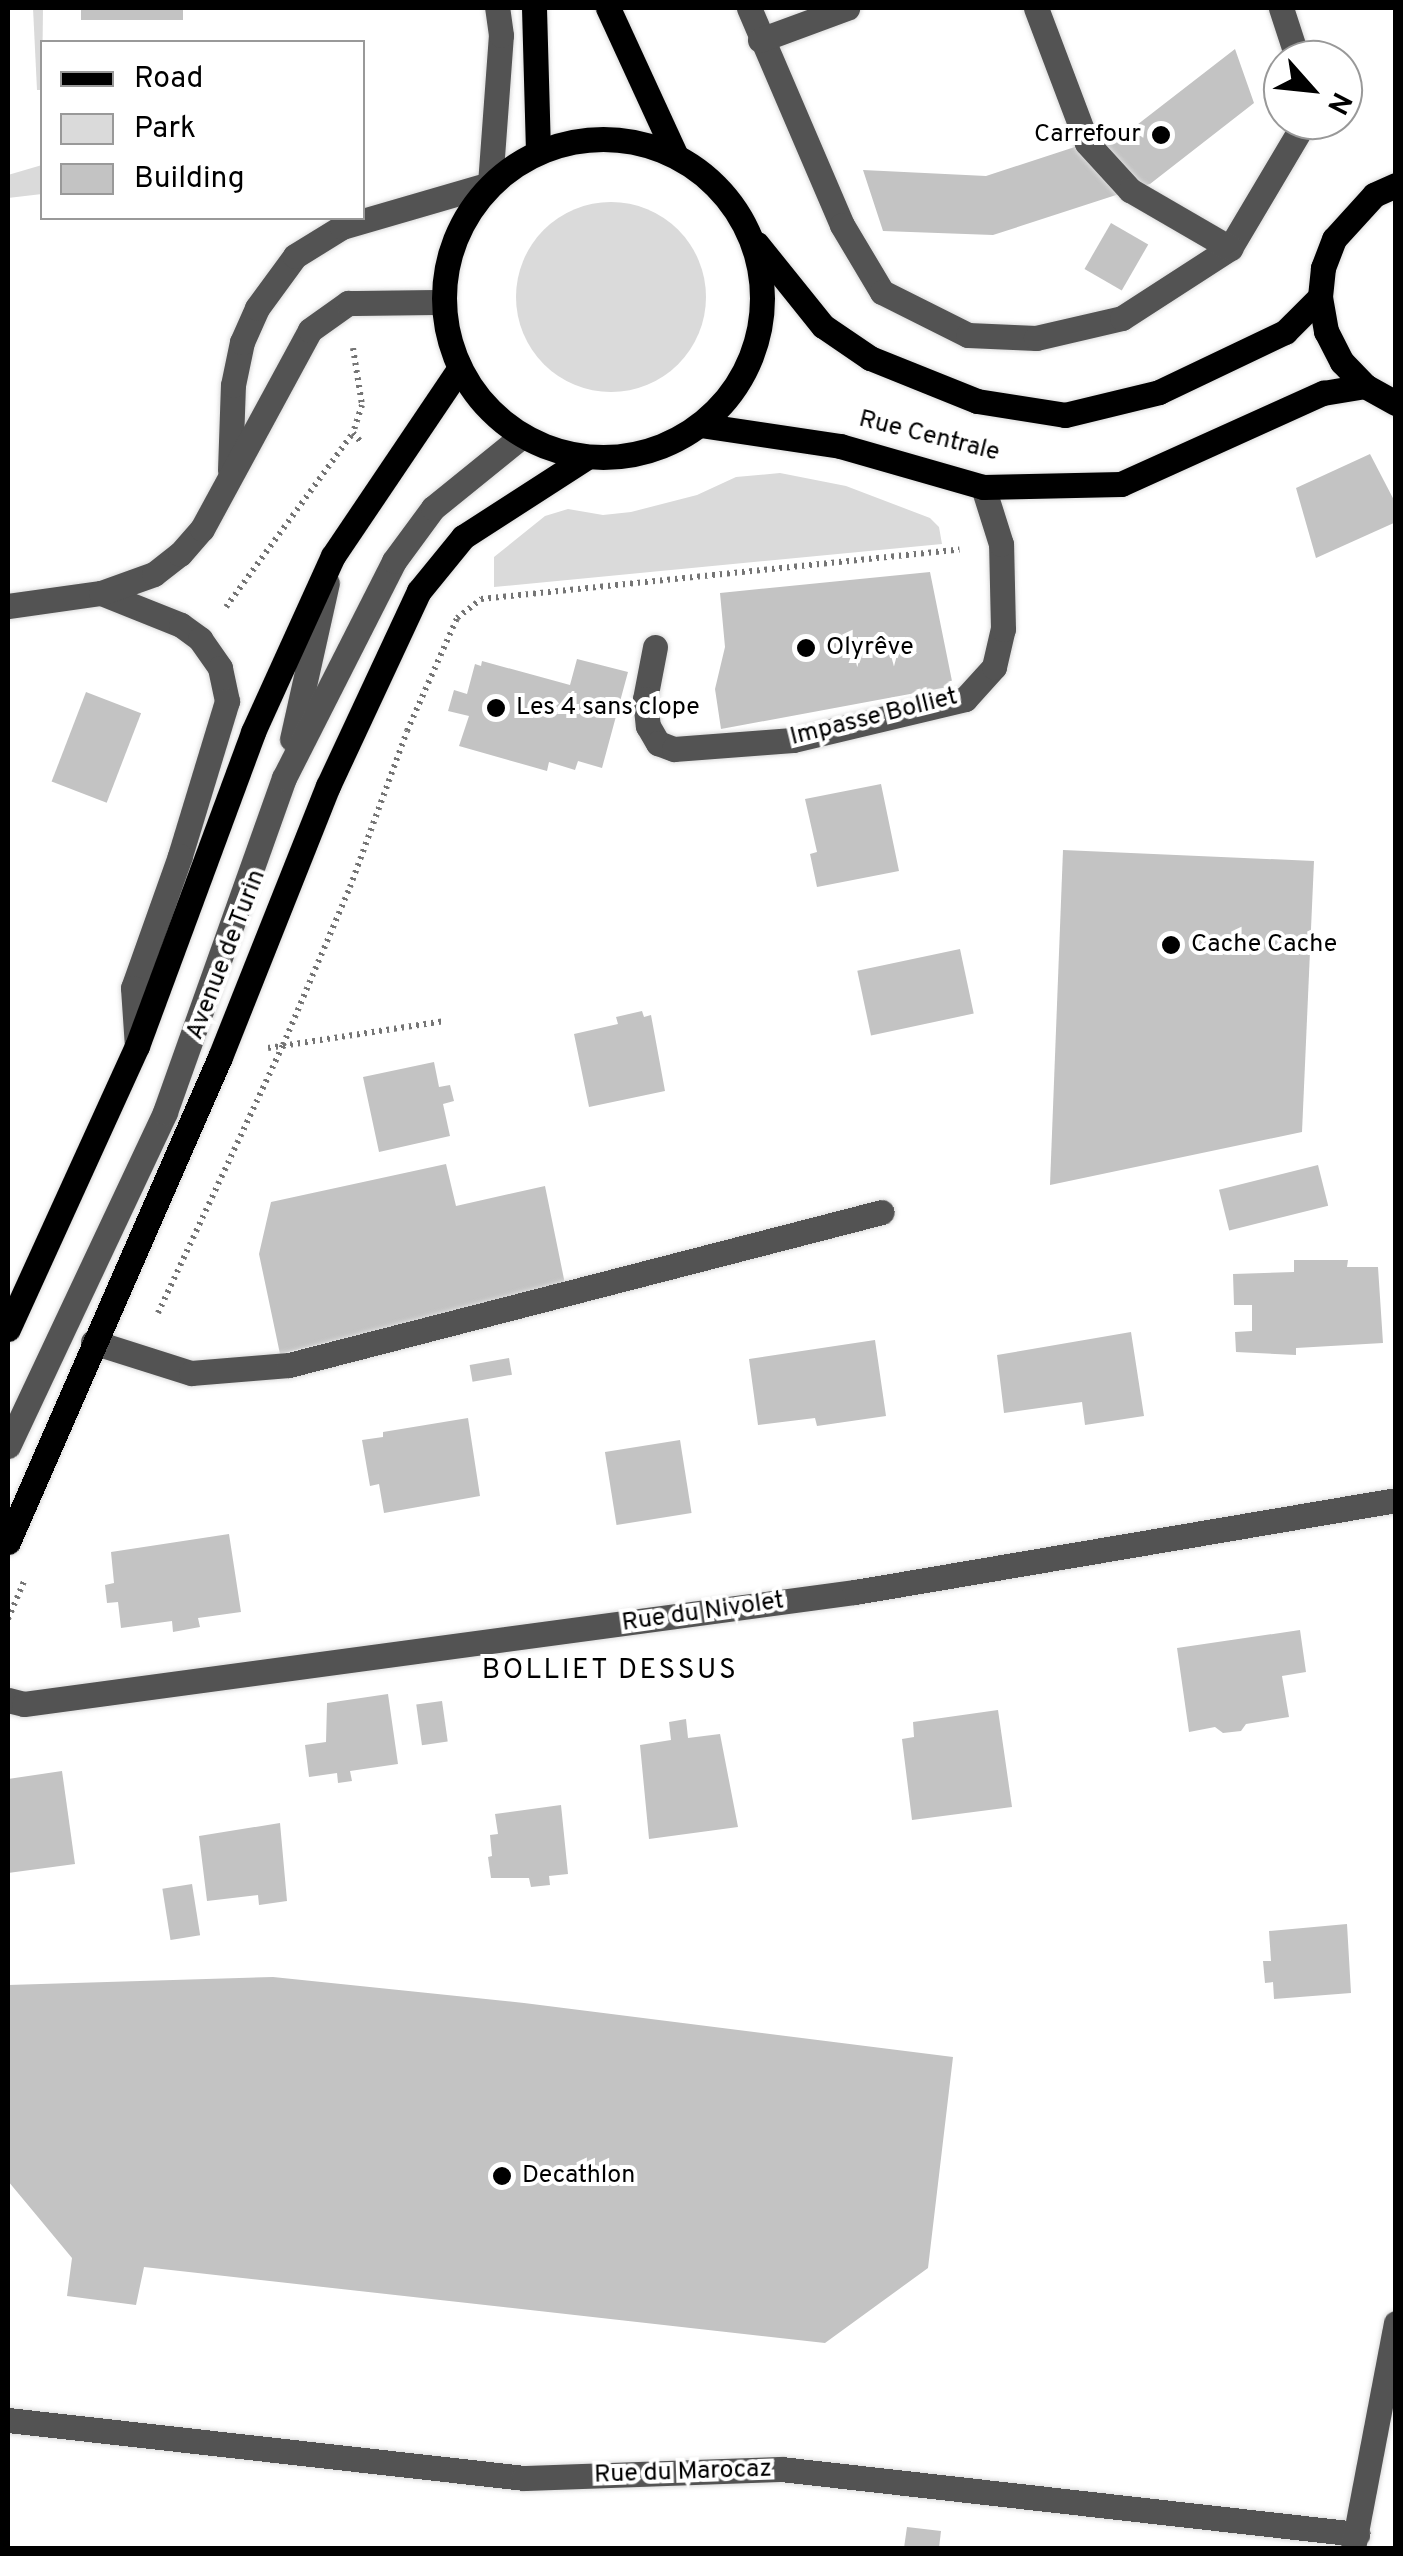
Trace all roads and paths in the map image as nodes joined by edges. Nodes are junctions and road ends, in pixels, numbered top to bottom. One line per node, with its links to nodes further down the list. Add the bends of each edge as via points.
1 (497, 8): 13 (street, via 501,36)
2 (534, 8): 11 (main road)
3 (608, 8): 12 (main road)
4 (748, 8): 8 (street)
5 (846, 8): 8 (street)
6 (1036, 8): 16 (street, via 1087,143 1130,190)
7 (1282, 8): 9 (street)
8 (760, 40): 16 (street, via 842,224 882,292 968,335 1036,338 1122,318)
9 (1292, 40)
10 (1294, 140): 16 (street)
11 (538, 152): 12 (main road, via 584,138 630,140); 13 (main road)
12 (675, 154): 15 (main road, via 732,202)
13 (490, 184): 18 (main road, via 464,218 448,259); 26 (street, via 342,227 294,256 256,308 242,342)
14 (1396, 186): 17 (main road, via 1374,195 1334,239)
15 (751, 236): 17 (main road, Rue Centrale, via 822,326 870,358 977,401 1065,415 1158,392 1285,332); 22 (main road, via 763,287 758,339 736,386)
16 (1230, 248)
17 (1320, 297): 20 (main road, via 1326,331)
18 (443, 302): 19 (main road); 26 (street, via 348,303 310,330)
19 (460, 370): 24 (main road, via 486,407); 29 (main road, Avenue de Turin)
20 (1365, 386): 21 (main road); 27 (main road, Rue Centrale, via 1323,393 1122,484)
21 (1396, 403)
22 (700, 425): 25 (main road, via 666,445 627,456); 27 (main road, Rue Centrale, via 840,446)
23 (353, 433): 32 (path)
24 (522, 436): 25 (main road); 34 (street, via 433,508 394,561)
25 (587, 457): 38 (main road, Avenue de Turin, via 463,537 419,592 328,786)
26 (230, 470): 30 (street, via 222,497 180,554 154,574)
27 (983, 487): 28 (street, Impasse Bolliet)
28 (1001, 544): 33 (street, Impasse Bolliet, via 1003,629 994,667 965,699 794,740 674,749 658,743 648,726); 37 (path, via 481,598 457,618 407,731)
29 (333, 556): 34 (street); 36 (main road, Avenue de Turin, via 252,732)
30 (102, 594): 31 (street); 32 (street)
31 (8, 606)
32 (200, 639): 36 (street, via 220,668 227,701 132,988)
33 (655, 647)
34 (284, 778): 43 (street, via 164,1112)
35 (445, 1022): 37 (path)
36 (137, 1046): 40 (main road, Avenue de Turin)
37 (283, 1046): 38 (path); 42 (path)
38 (220, 1056): 41 (main road, Avenue de Turin)
39 (882, 1212): 42 (street, via 289,1365 191,1373)
40 (8, 1329)
41 (93, 1342): 42 (street); 45 (main road, Avenue de Turin)
42 (134, 1357)
43 (8, 1446)
44 (1396, 1500): 48 (street, Rue du Nivolet, via 855,1592 24,1704)
45 (8, 1542)
46 (32, 1564): 47 (path)
47 (8, 1618)
48 (8, 1700)
49 (1396, 2323): 51 (street)
50 (8, 2420): 51 (street, Rue du Marocaz, via 524,2478 781,2470)
51 (1355, 2541)

